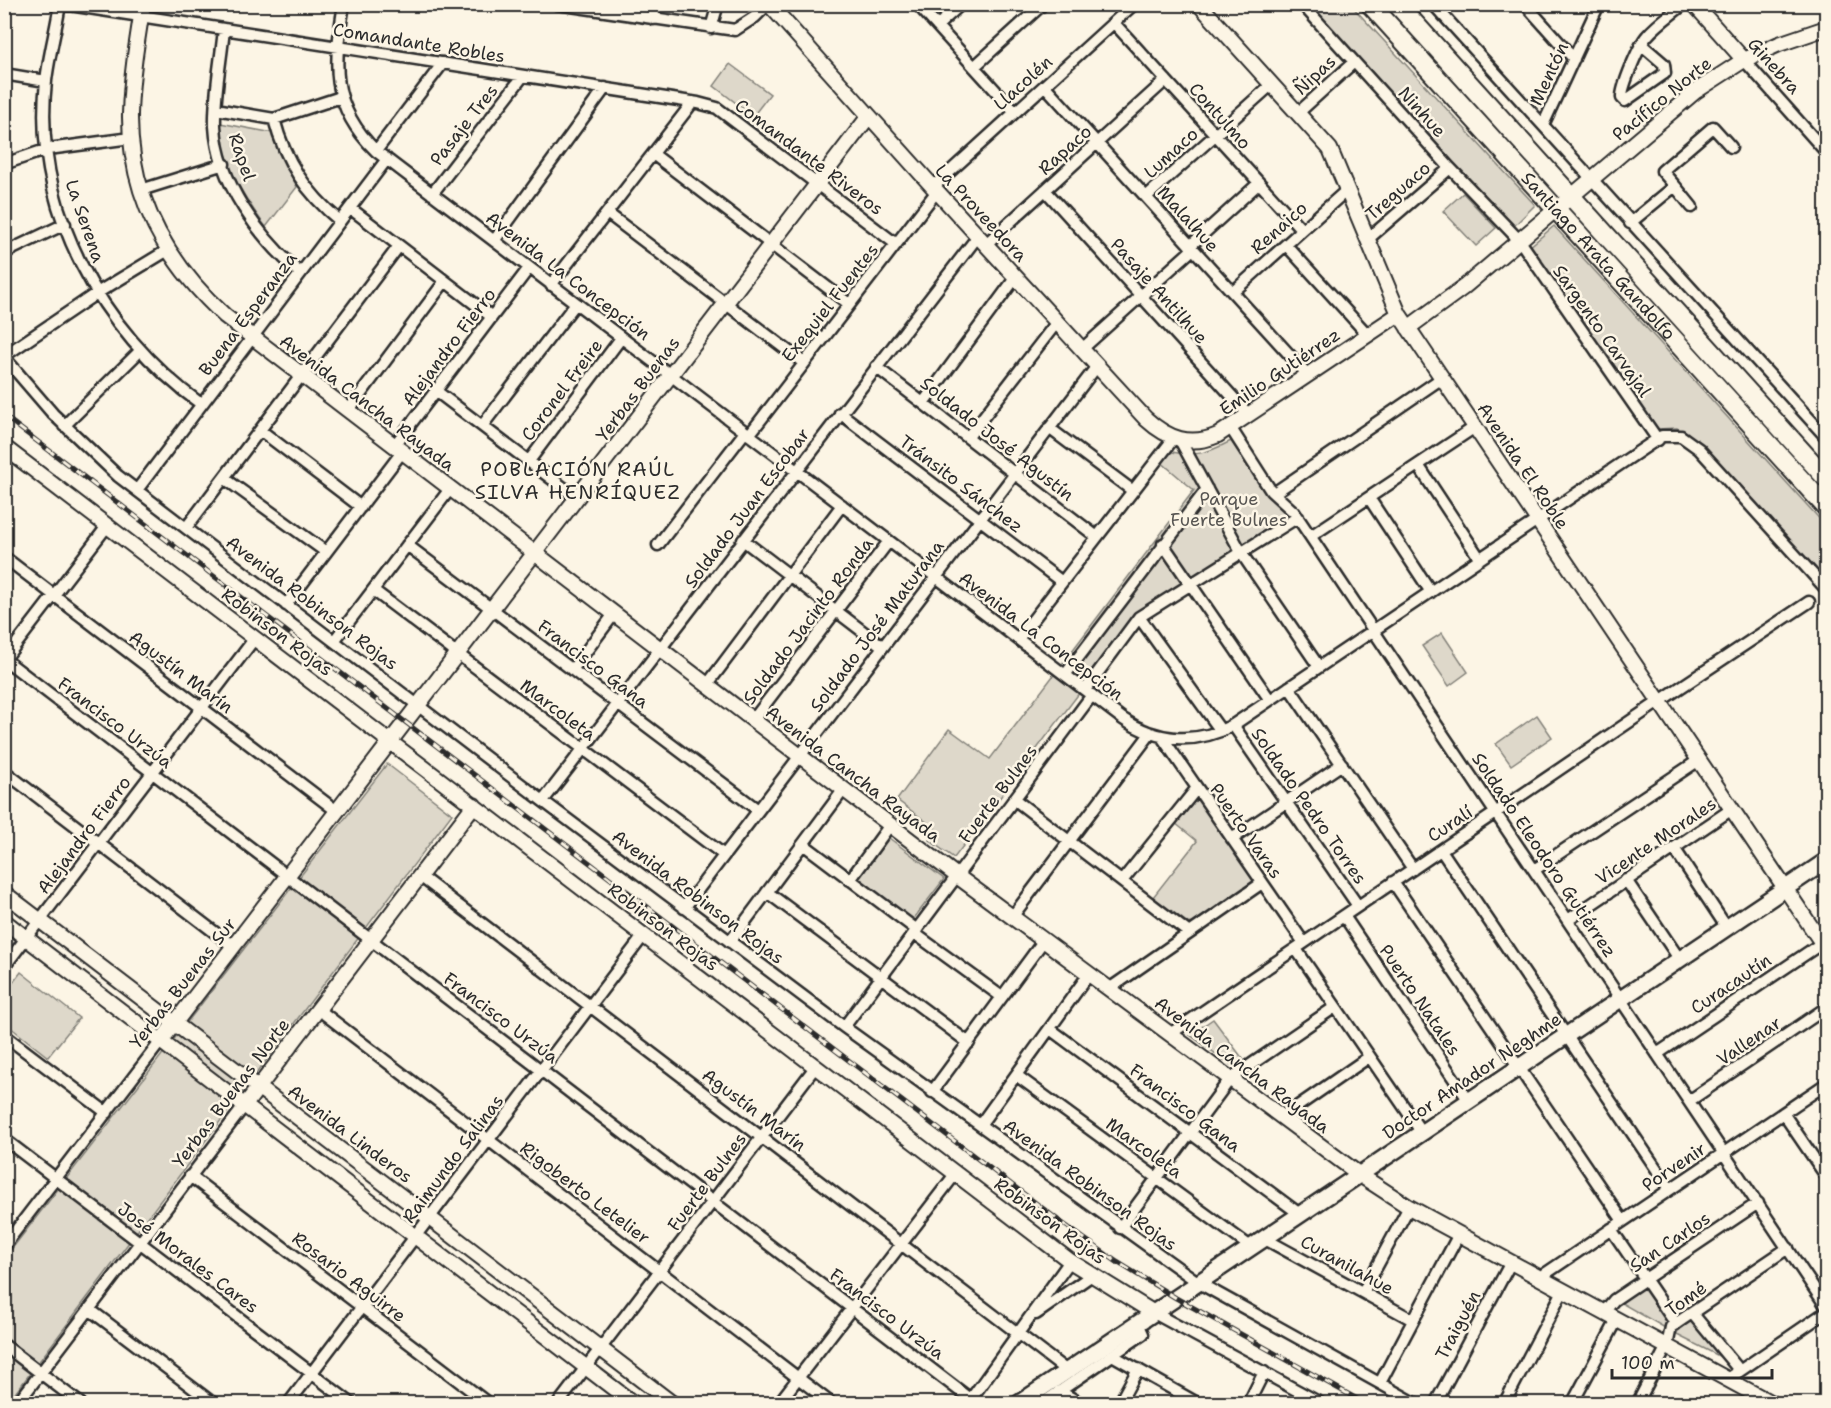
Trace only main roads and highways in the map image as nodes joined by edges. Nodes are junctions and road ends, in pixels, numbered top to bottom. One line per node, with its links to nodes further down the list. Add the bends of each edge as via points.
1 (1370, 4): 4 (main road, Santiago Arata Gandolfo)
2 (1397, 4): 3 (main road, Santiago Arata Gandolfo)
3 (1827, 478)
4 (1827, 507)
5 (1827, 861): 6 (main road, Doctor Amador Neghme)
6 (1018, 1404)

